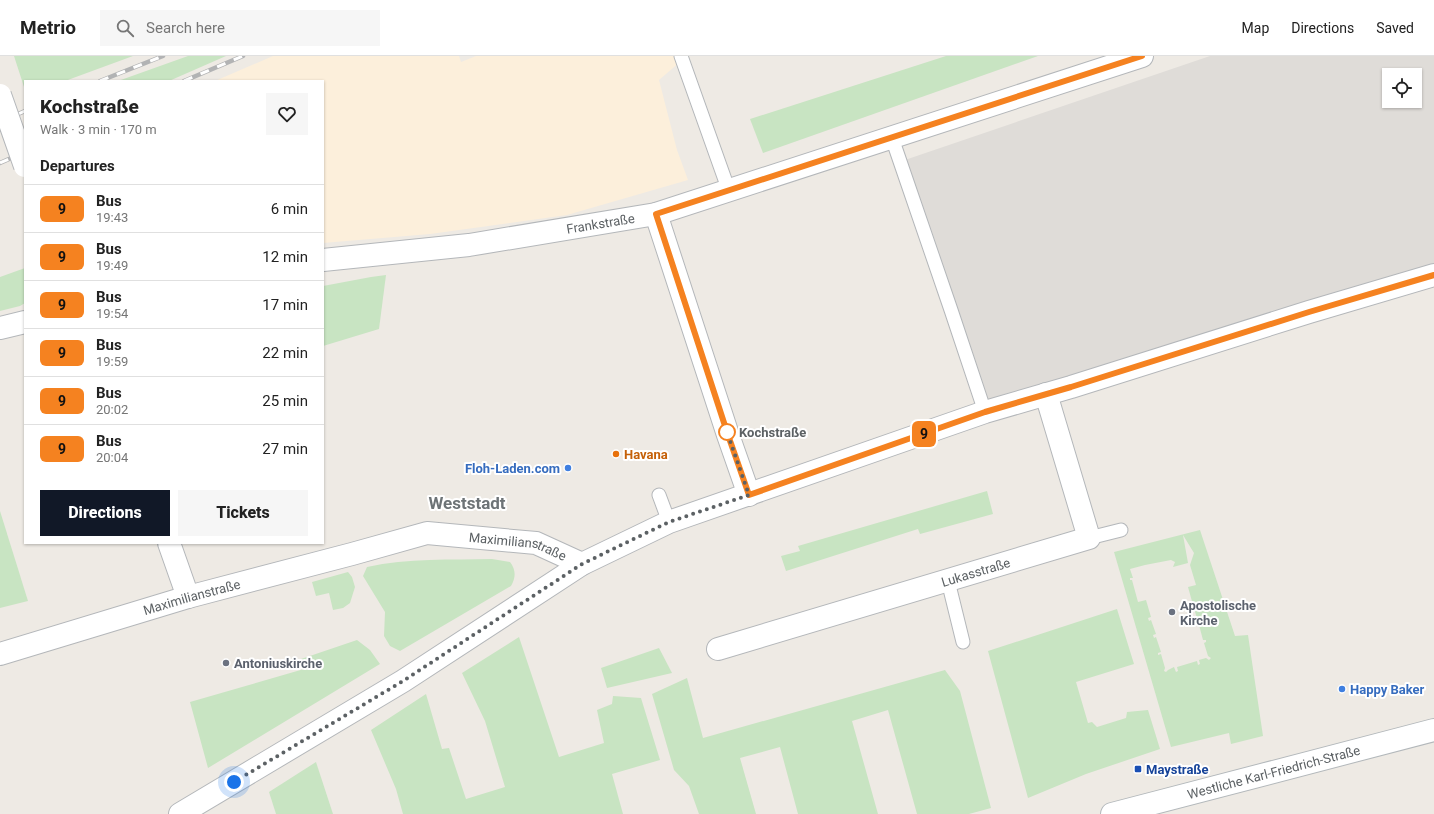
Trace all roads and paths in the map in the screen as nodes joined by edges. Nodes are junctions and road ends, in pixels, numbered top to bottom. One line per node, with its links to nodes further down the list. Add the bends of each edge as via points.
1 (681, 56): 6 (lane)
2 (1142, 56): 4 (street, Frankstraße)
3 (0, 95): 5 (street, bridge)
4 (892, 138): 6 (street, Frankstraße); 13 (lane)
5 (24, 163)
6 (729, 191): 7 (street, Frankstraße)
7 (656, 214): 8 (street, Frankstraße, via 469,245); 15 (street)
8 (324, 260)
9 (1434, 275): 12 (street, Maximilianstraße)
10 (24, 322): 11 (street)
11 (0, 328)
12 (1046, 394): 13 (street, Maximilianstraße); 18 (street)
13 (985, 412): 15 (street, Maximilianstraße)
14 (659, 495): 16 (lane)
15 (749, 495): 16 (street, Maximilianstraße)
16 (669, 522): 20 (street, Maximilianstraße)
17 (1121, 530): 18 (lane)
18 (1089, 538): 21 (street, Lukasstraße)
19 (169, 544): 22 (street)
20 (582, 564): 22 (street, Maximilianstraße, via 536,544 427,532); 27 (street, via 403,681)
21 (948, 581): 23 (lane); 24 (street, Lukasstraße)
22 (188, 597): 25 (street, Maximilianstraße)
23 (963, 642)
24 (718, 649)
25 (0, 654)
26 (1434, 730): 28 (street, Westliche Karl-Friedrich-Straße)
27 (180, 814)
28 (1112, 814)

